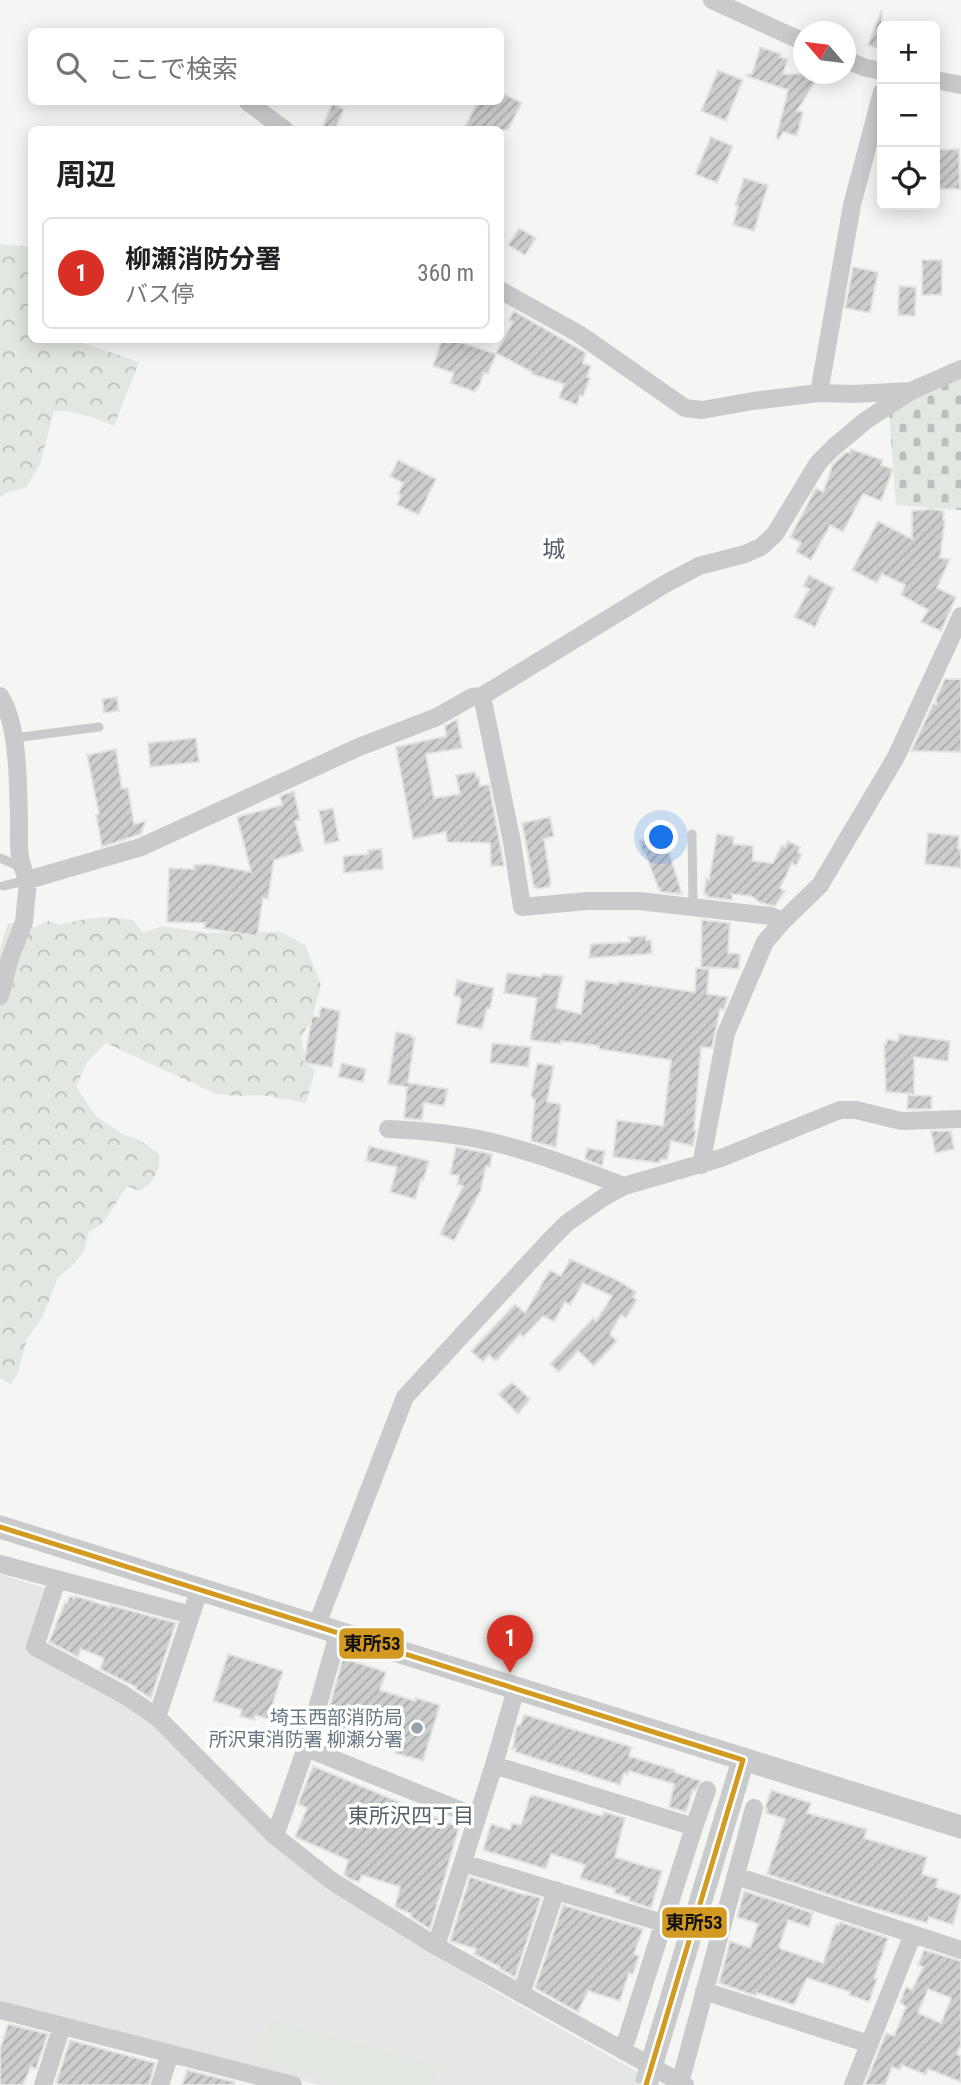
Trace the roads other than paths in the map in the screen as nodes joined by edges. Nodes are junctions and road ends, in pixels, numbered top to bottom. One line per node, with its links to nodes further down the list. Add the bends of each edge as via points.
1 (712, 0): 2 (street)
2 (793, 37)
3 (856, 64): 4 (street)
4 (877, 70)
5 (940, 81): 6 (street)
6 (961, 85)
7 (252, 105): 9 (street)
8 (877, 111): 13 (street, via 852,205)
9 (280, 126)
10 (504, 292): 13 (street, via 579,334 685,408 702,410)
11 (961, 369): 12 (street)
12 (911, 391): 13 (street); 16 (street, via 865,421 818,463 775,534 761,547 699,566 664,584)
13 (819, 393)
14 (961, 616): 24 (street, via 896,757 820,885)
15 (0, 696): 18 (street)
16 (482, 696): 21 (street, via 141,847); 23 (street, via 522,907 639,901)
17 (99, 727): 18 (lane)
18 (14, 738): 21 (street, via 19,859)
19 (692, 834): 23 (lane)
20 (0, 858): 21 (lane)
21 (24, 873): 22 (lane); 25 (street, via 24,922)
22 (4, 886)
23 (693, 907): 24 (street)
24 (783, 921): 28 (street, via 765,942 726,1033)
25 (0, 996)
26 (961, 1119): 28 (street, via 901,1121 840,1110)
27 (388, 1129): 29 (street, via 489,1142)
28 (701, 1165): 29 (street)
29 (624, 1186): 35 (street, via 567,1223 405,1396)
30 (0, 1527): 33 (street)
31 (0, 1564): 32 (street)
32 (57, 1580): 34 (street); 38 (street, via 35,1647)
33 (199, 1591): 34 (street); 35 (street)
34 (191, 1615): 38 (street)
35 (316, 1627): 36 (street)
36 (338, 1634): 37 (street); 39 (street)
37 (516, 1689): 40 (street); 41 (street)
38 (158, 1717): 47 (street)
39 (306, 1748): 44 (street); 47 (street)
40 (743, 1760): 46 (street); 62 (street)
41 (494, 1765): 44 (street); 45 (street)
42 (707, 1790): 45 (street)
43 (754, 1808): 49 (street)
44 (477, 1817): 48 (street)
45 (694, 1827): 51 (street)
46 (961, 1827)
47 (275, 1836): 53 (street, via 332,1881)
48 (463, 1863): 50 (street); 53 (street)
49 (736, 1877): 52 (street); 55 (street)
50 (556, 1890): 51 (street); 56 (street)
51 (663, 1923): 60 (street)
52 (913, 1934): 54 (street); 59 (street)
53 (436, 1946): 56 (street)
54 (961, 1950)
55 (704, 1991): 59 (street); 64 (street)
56 (521, 1994): 60 (street)
57 (0, 2010): 58 (street)
58 (62, 2026): 61 (street); 65 (street)
59 (869, 2044): 67 (street)
60 (623, 2051): 64 (street)
61 (170, 2054): 63 (street); 66 (street)
62 (653, 2060)
63 (281, 2084)
64 (682, 2084)
65 (43, 2085)
66 (160, 2085)
67 (853, 2085)

